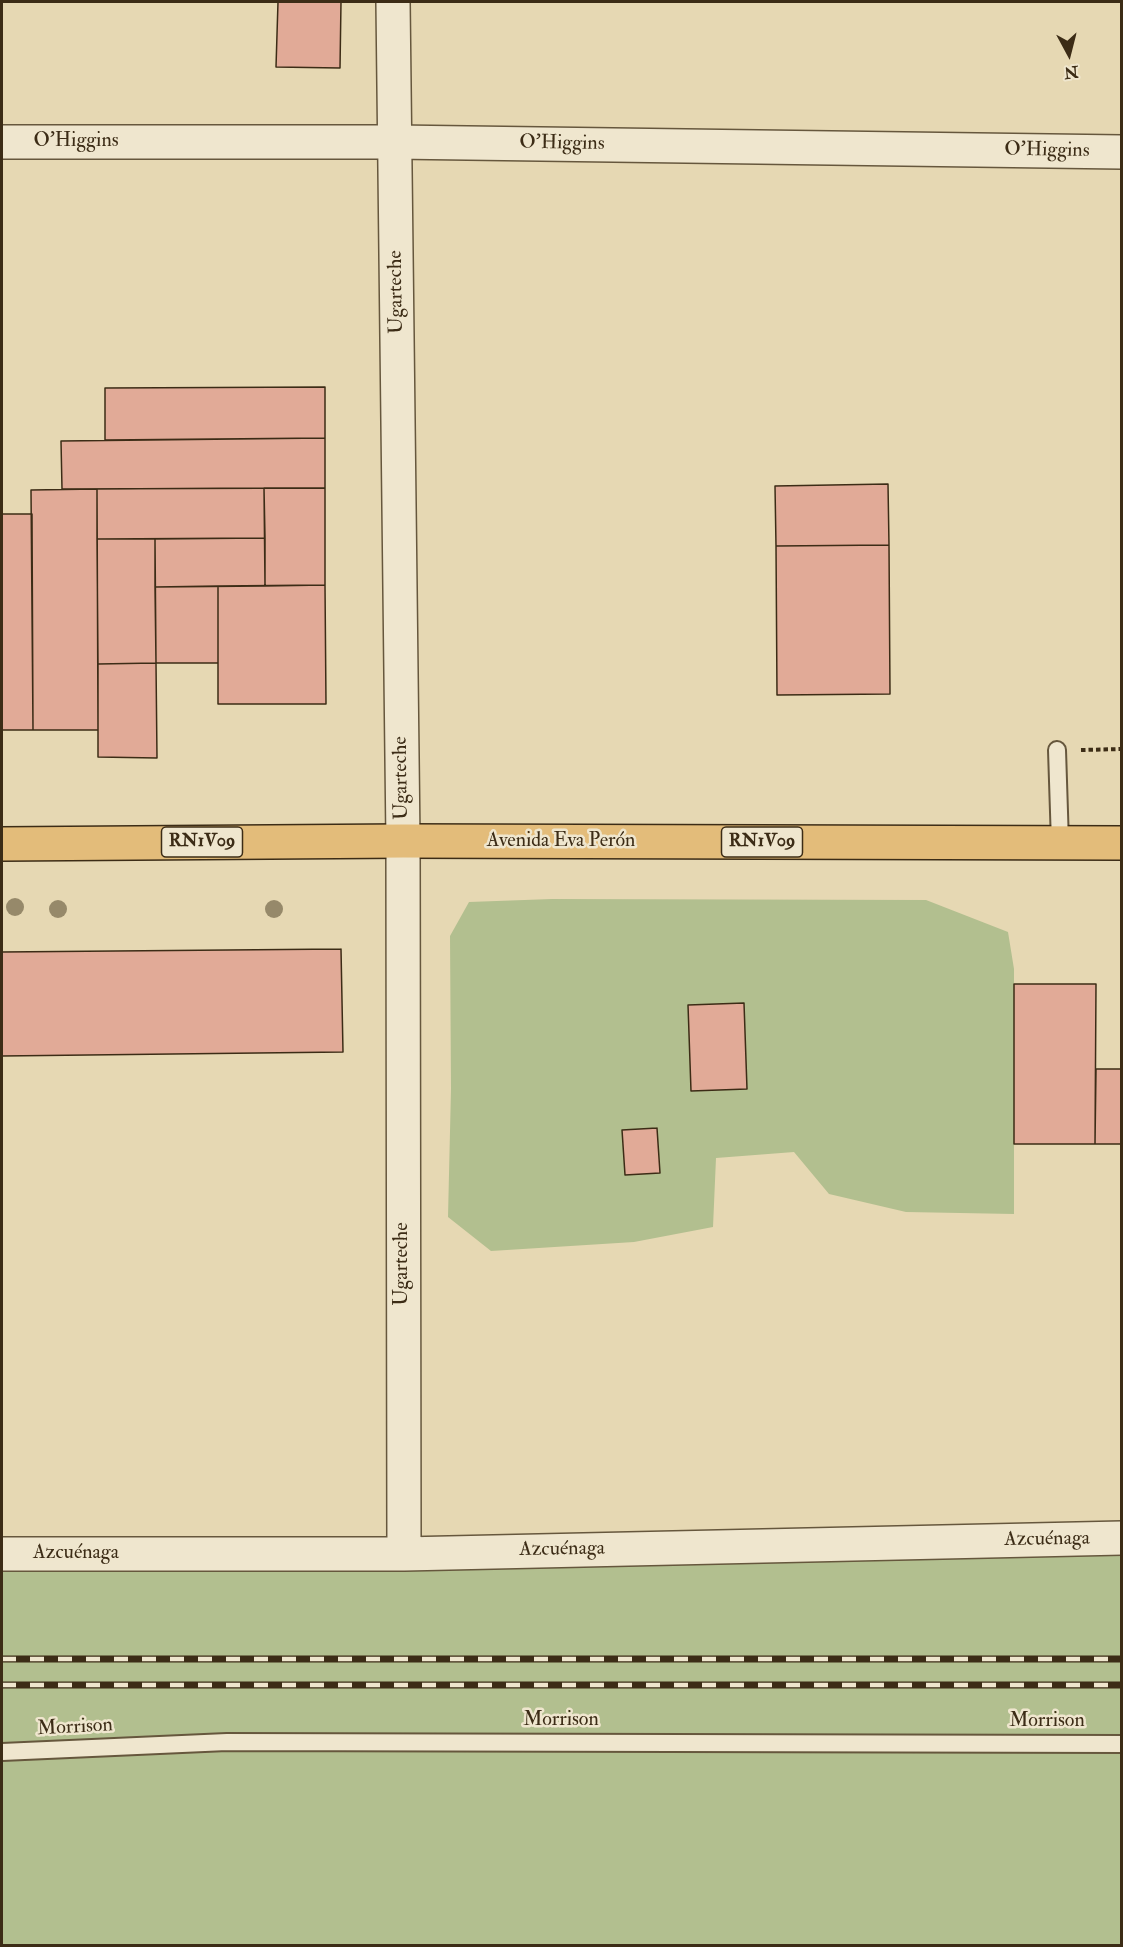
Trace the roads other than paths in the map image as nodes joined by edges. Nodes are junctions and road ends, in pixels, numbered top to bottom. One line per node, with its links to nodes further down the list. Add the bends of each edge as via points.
1 (393, 2): 3 (street, Ugarteche)
2 (2, 142): 3 (street, O'Higgins)
3 (395, 142): 4 (street, O'Higgins); 6 (street, Ugarteche)
4 (1122, 152)
5 (1057, 750): 7 (lane)
6 (403, 841): 7 (main road, Avenida Eva Perón / RN1V09); 9 (main road, Avenida Eva Perón / RN1V09); 12 (street, Ugarteche)
7 (1060, 843): 8 (main road, Avenida Eva Perón / RN1V09)
8 (1122, 843)
9 (2, 844)
10 (1122, 1538): 12 (street, Azcuénaga)
11 (2, 1554): 12 (street, Azcuénaga)
12 (404, 1554)
13 (1122, 1744): 14 (lane, Morrison, via 227,1742)
14 (2, 1752)

